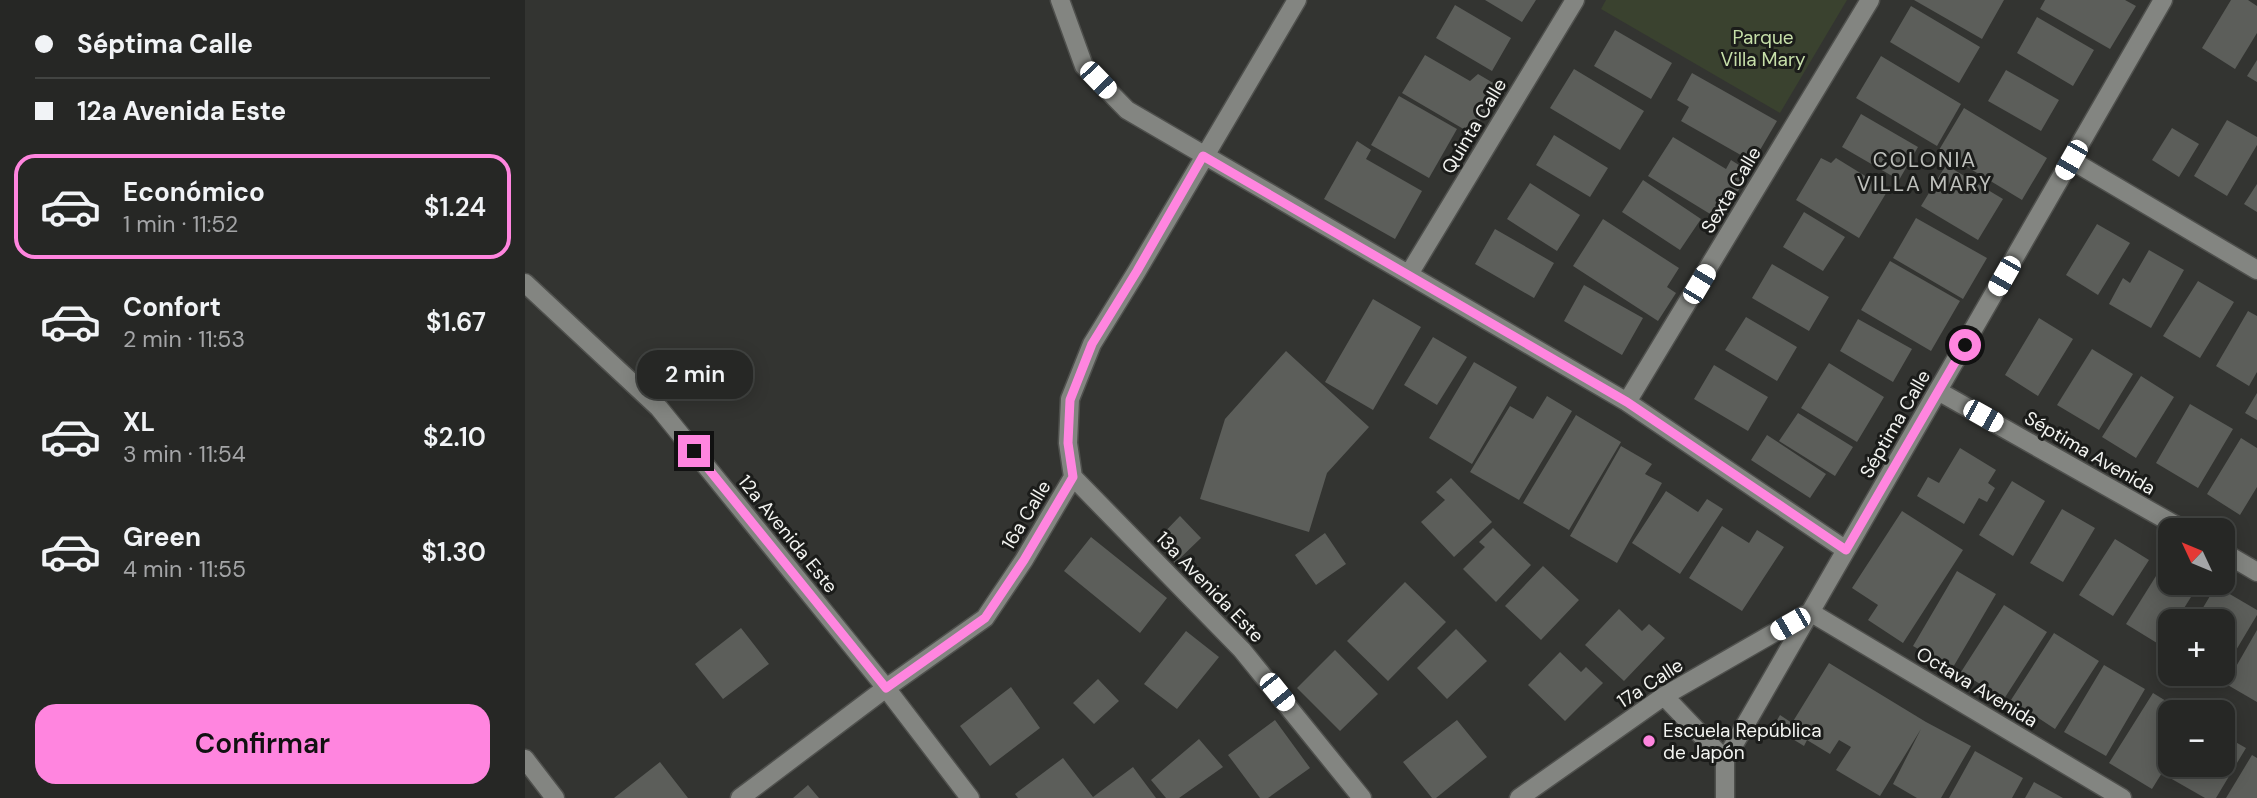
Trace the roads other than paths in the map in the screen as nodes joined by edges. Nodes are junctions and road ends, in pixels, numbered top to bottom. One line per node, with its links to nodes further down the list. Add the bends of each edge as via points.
1 (1060, 0): 6 (street, via 1084,66 1127,110)
2 (1297, 0): 6 (street, 16a Calle)
3 (1575, 0): 9 (street, Quinta Calle)
4 (1870, 0): 12 (street, Sexta Calle)
5 (2163, 0): 7 (street, Séptima Calle)
6 (1203, 156): 9 (street); 13 (street, 16a Calle, via 1092,344 1070,400 1068,443)
7 (2071, 160): 8 (street); 11 (street, Séptima Calle)
8 (2257, 270)
9 (1409, 274): 12 (street)
10 (525, 282): 19 (street, 12a Avenida Este, via 659,408)
11 (1938, 391): 14 (street, Séptima Avenida); 15 (street, Séptima Calle)
12 (1627, 402): 15 (street)
13 (1073, 477): 19 (street, 16a Calle, via 985,618); 26 (street, 13a Avenida Este, via 1242,650)
14 (2163, 518)
15 (1846, 550): 18 (street, Séptima Calle)
16 (2235, 559): 17 (street)
17 (2257, 572)
18 (1811, 612): 20 (street, 17a Calle); 22 (street, Séptima Calle); 29 (street, Octava Avenida)
19 (886, 688): 24 (street, 16a Calle); 25 (street, 12a Avenida Este)
20 (1664, 696): 22 (street); 27 (street, 17a Calle)
21 (525, 759): 23 (street)
22 (1725, 760): 28 (street)
23 (555, 798)
24 (740, 798)
25 (970, 798)
26 (1362, 798)
27 (1519, 798)
28 (1725, 798)
29 (2122, 798)

